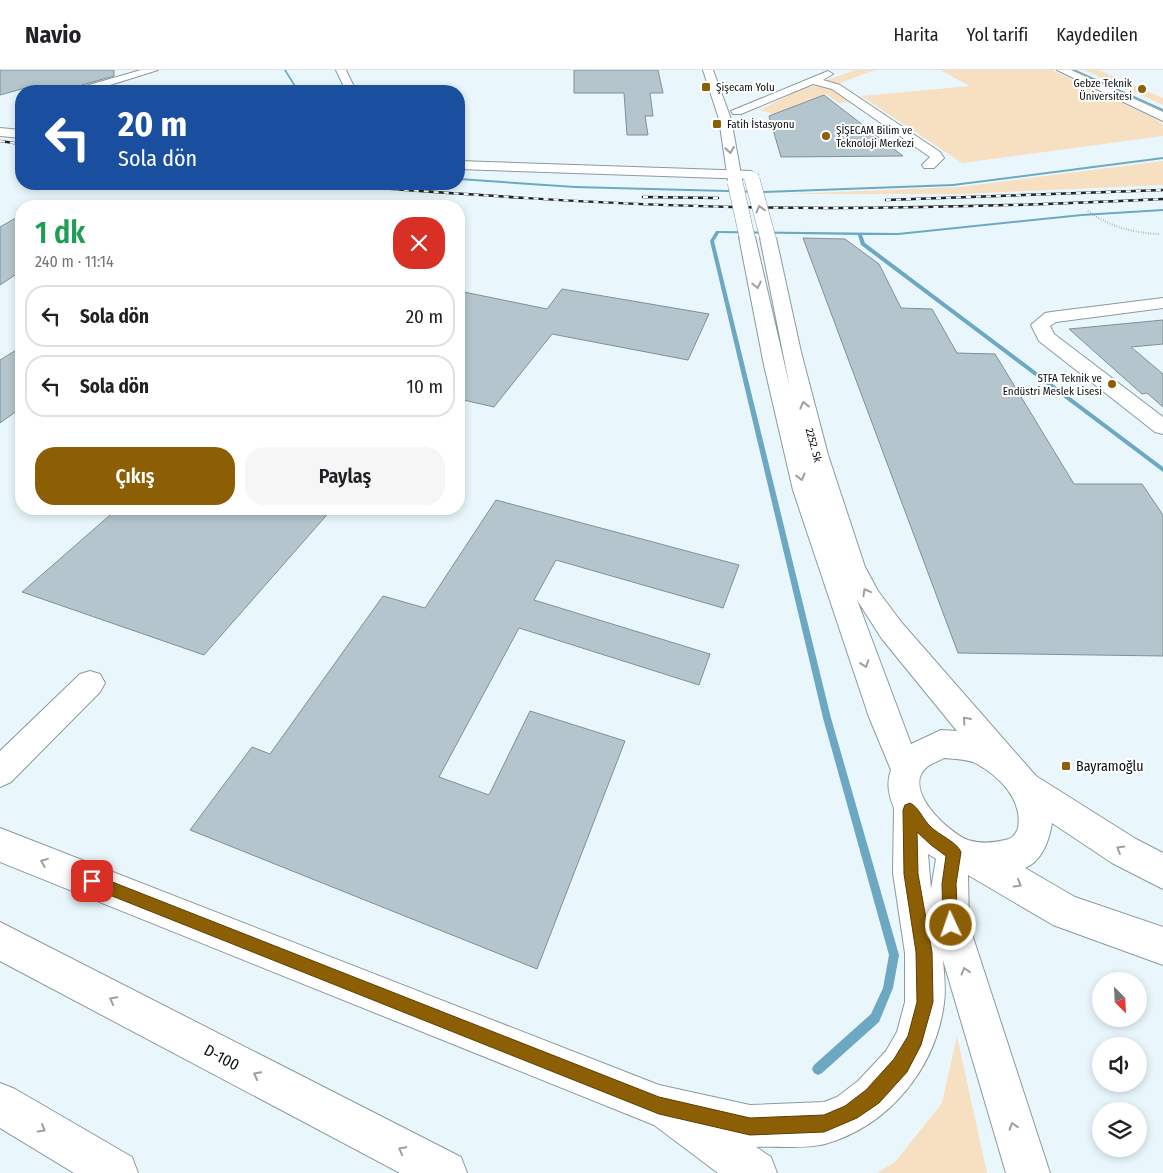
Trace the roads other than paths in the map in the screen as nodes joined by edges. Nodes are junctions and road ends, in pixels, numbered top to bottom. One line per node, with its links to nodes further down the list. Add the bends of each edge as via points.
1 (153, 70): 7 (main road)
2 (341, 70): 8 (main road)
3 (708, 70): 15 (main road, 2252. Sk, one-way to 15, via 725,119)
4 (840, 70): 6 (main road)
5 (1062, 70): 10 (main road)
6 (811, 80): 9 (main road, via 738,117); 14 (main road, via 836,87 935,155 937,158)
7 (100, 85)
8 (348, 85)
9 (732, 96)
10 (1163, 117)
11 (0, 132): 12 (main road)
12 (15, 133)
13 (465, 165): 15 (main road)
14 (929, 165)
15 (734, 177): 16 (main road, 2252. Sk, bridge); 16 (main road, 2252. Sk, one-way to 15, bridge, via 751,174)
16 (758, 238): 20 (main road, 2252. Sk, one-way to 20, via 774,364 805,490 884,717); 22 (main road, 2252. Sk, one-way to 16, via 892,631 852,568 817,455)
17 (1163, 303): 18 (main road, via 1051,317 1040,325 1046,336)
18 (1163, 427)
19 (90, 683): 21 (main road)
20 (906, 768): 22 (main road, via 920,752 941,744 958,745 994,757); 23 (main road, via 905,798)
21 (0, 772)
22 (1018, 778): 25 (main road, via 1034,806 1036,825 1030,842 1018,854 998,861); 26 (main road, one-way to 22, via 1124,851)
23 (910, 810): 25 (main road, via 920,826 936,841); 30 (main road, via 911,874 924,952 925,1002 916,1039 900,1066 873,1096 851,1112 824,1123 750,1126)
24 (0, 845): 30 (main road, one-way to 24)
25 (965, 856): 28 (main road, one-way to 28, via 1066,912); 34 (main road, one-way to 25, via 951,925 949,884)
26 (1163, 872)
27 (0, 941): 32 (main road, D-100 / D-100, one-way to 27)
28 (1163, 946)
29 (0, 1104): 31 (main road, one-way to 31)
30 (659, 1106): 33 (main road)
31 (116, 1173)
32 (445, 1173)
33 (755, 1173)
34 (1028, 1173)

